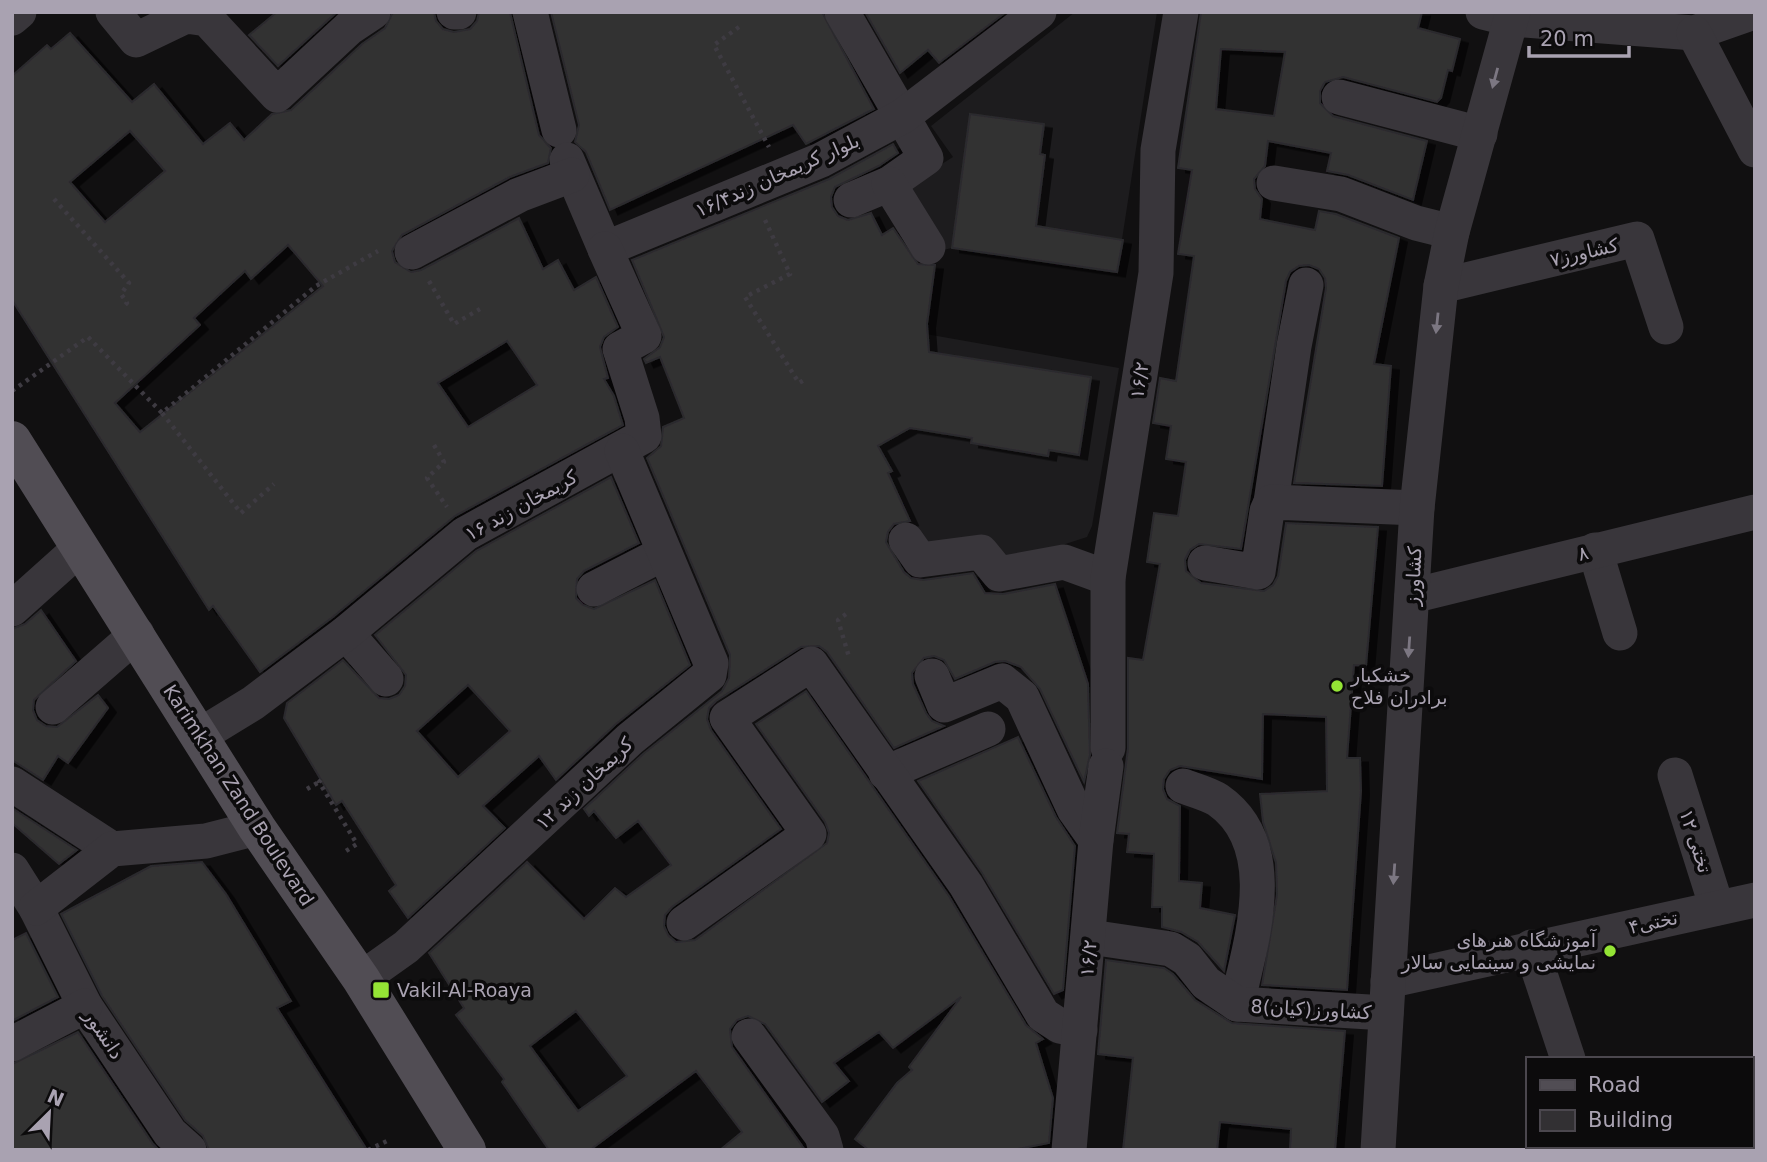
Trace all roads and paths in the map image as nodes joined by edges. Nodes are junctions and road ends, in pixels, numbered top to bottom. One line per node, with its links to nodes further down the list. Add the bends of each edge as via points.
1 (19, 12): 10 (street)
2 (113, 12): 3 (street, via 136,40 187,16 207,19 277,95 349,28)
3 (373, 12)
4 (530, 12): 17 (street)
5 (842, 12): 14 (street)
6 (1181, 12): 49 (street, ۱۶/۲, via 1158,150 1156,273)
7 (1754, 12): 12 (street)
8 (1502, 15): 12 (street); 15 (street, کشاورز, one-way to 15)
9 (1022, 17): 14 (street, بلوار کریمخان زند۱۶/۴)
10 (12, 18)
11 (739, 27): 18 (path, via 714,45)
12 (1694, 33): 16 (street)
13 (1339, 97): 15 (street)
14 (903, 116): 18 (street, بلوار کریمخان زند۱۶/۴); 20 (street, via 926,158)
15 (1480, 134): 24 (street, کشاورز)
16 (1755, 150)
17 (566, 155): 26 (street); 27 (street, via 519,195)
18 (785, 176): 21 (street, بلوار کریمخان زند۱۶/۴)
19 (1274, 183): 24 (street, via 1341,194)
20 (889, 184): 23 (street); 25 (street)
21 (750, 189): 26 (street, بلوار کریمخان زند۱۶/۴); 33 (path, via 790,274 745,297 799,383)
22 (54, 199): 30 (path, via 129,283 121,294 127,303)
23 (851, 200)
24 (1452, 232): 29 (street, کشاورز)
25 (928, 247)
26 (605, 249): 38 (street, کریمخان زند ۱۶, via 644,336 620,349 644,436)
27 (412, 252): 31 (path, via 454,324); 35 (path, via 402,237 316,286)
28 (1306, 285): 40 (street)
29 (1441, 286): 32 (street, ۷کشاورز, via 1637,239); 41 (street, کشاورز, one-way to 41)
30 (123, 307)
31 (480, 309)
32 (1666, 327)
33 (806, 379)
34 (12, 391): 35 (path, via 90,335)
35 (162, 413): 39 (path, via 241,513)
36 (12, 440): 45 (main road, Karimkhan Zand Boulevard)
37 (434, 445): 43 (path, via 444,462 427,478)
38 (622, 451): 43 (street, کریمخان زند ۱۶); 47 (street, کریمخان زند ۱۲)
39 (274, 484)
40 (1271, 502): 41 (street); 48 (street, via 1258,572)
41 (1417, 508): 51 (street, کشاورز)
42 (1755, 512): 46 (street, ۸)
43 (466, 534): 53 (street, کریمخان زند ۱۶)
44 (906, 540): 49 (street, via 920,560 981,552 999,574 1064,562)
45 (80, 548): 52 (street); 55 (main road, Karimkhan Zand Boulevard)
46 (1595, 550): 51 (street, ۸); 54 (street)
47 (664, 553): 50 (street); 76 (street, کریمخان زند ۱۲, via 711,663 709,676 630,739 407,947)
48 (1205, 563)
49 (1108, 578): 67 (street, ۱۶/۲, via 1107,757)
50 (594, 589)
51 (1412, 596): 77 (street, کشاورز, one-way to 77)
52 (12, 609)
53 (346, 633): 57 (street); 60 (street, کریمخان زند ۱۶, via 253,703)
54 (1620, 633)
55 (137, 634): 58 (street); 60 (main road, Karimkhan Zand Boulevard)
56 (932, 676): 67 (street, via 944,705 1002,681 1022,697 1074,809)
57 (386, 680)
58 (53, 707)
59 (988, 729): 61 (street)
60 (200, 736): 66 (main road, Karimkhan Zand Boulevard)
61 (886, 773): 73 (street, via 811,664 727,718 809,834); 80 (street, via 966,885 1043,1015 1060,1026)
62 (1675, 775): 72 (street, ۱۲ تختی)
63 (12, 784): 68 (street)
64 (1183, 786): 78 (street, via 1218,800 1248,831 1255,858 1255,919)
65 (307, 789): 69 (path, via 320,781 357,844)
66 (257, 828): 68 (street, via 206,841); 76 (main road, Karimkhan Zand Boulevard)
67 (1096, 840): 74 (street, ۱۶/۲)
68 (112, 849): 70 (street)
69 (346, 852)
70 (20, 889): 79 (street, دانشور)
71 (1755, 900): 72 (street, تختی۴)
72 (1717, 908): 75 (street, تختی۴)
73 (684, 923)
74 (1090, 937): 78 (street, 8کشاورز(کیان), via 1171,948 1187,959 1206,983); 80 (street, ۱۶/۲)
75 (1531, 947): 77 (street, تختی۴); 83 (street)
76 (361, 979): 87 (main road, Karimkhan Zand Boulevard)
77 (1387, 997): 78 (street, 8کشاورز(کیان)); 90 (street, کشاورز)
78 (1237, 1004)
79 (85, 1006): 82 (street); 85 (street, دانشور, via 170,1133)
80 (1080, 1030): 89 (street, ۱۶/۲)
81 (749, 1036): 88 (street, via 822,1136)
82 (12, 1044)
83 (1568, 1057)
84 (387, 1141): 86 (path)
85 (189, 1150)
86 (368, 1150)
87 (467, 1150)
88 (825, 1150)
89 (1069, 1150)
90 (1378, 1150)

